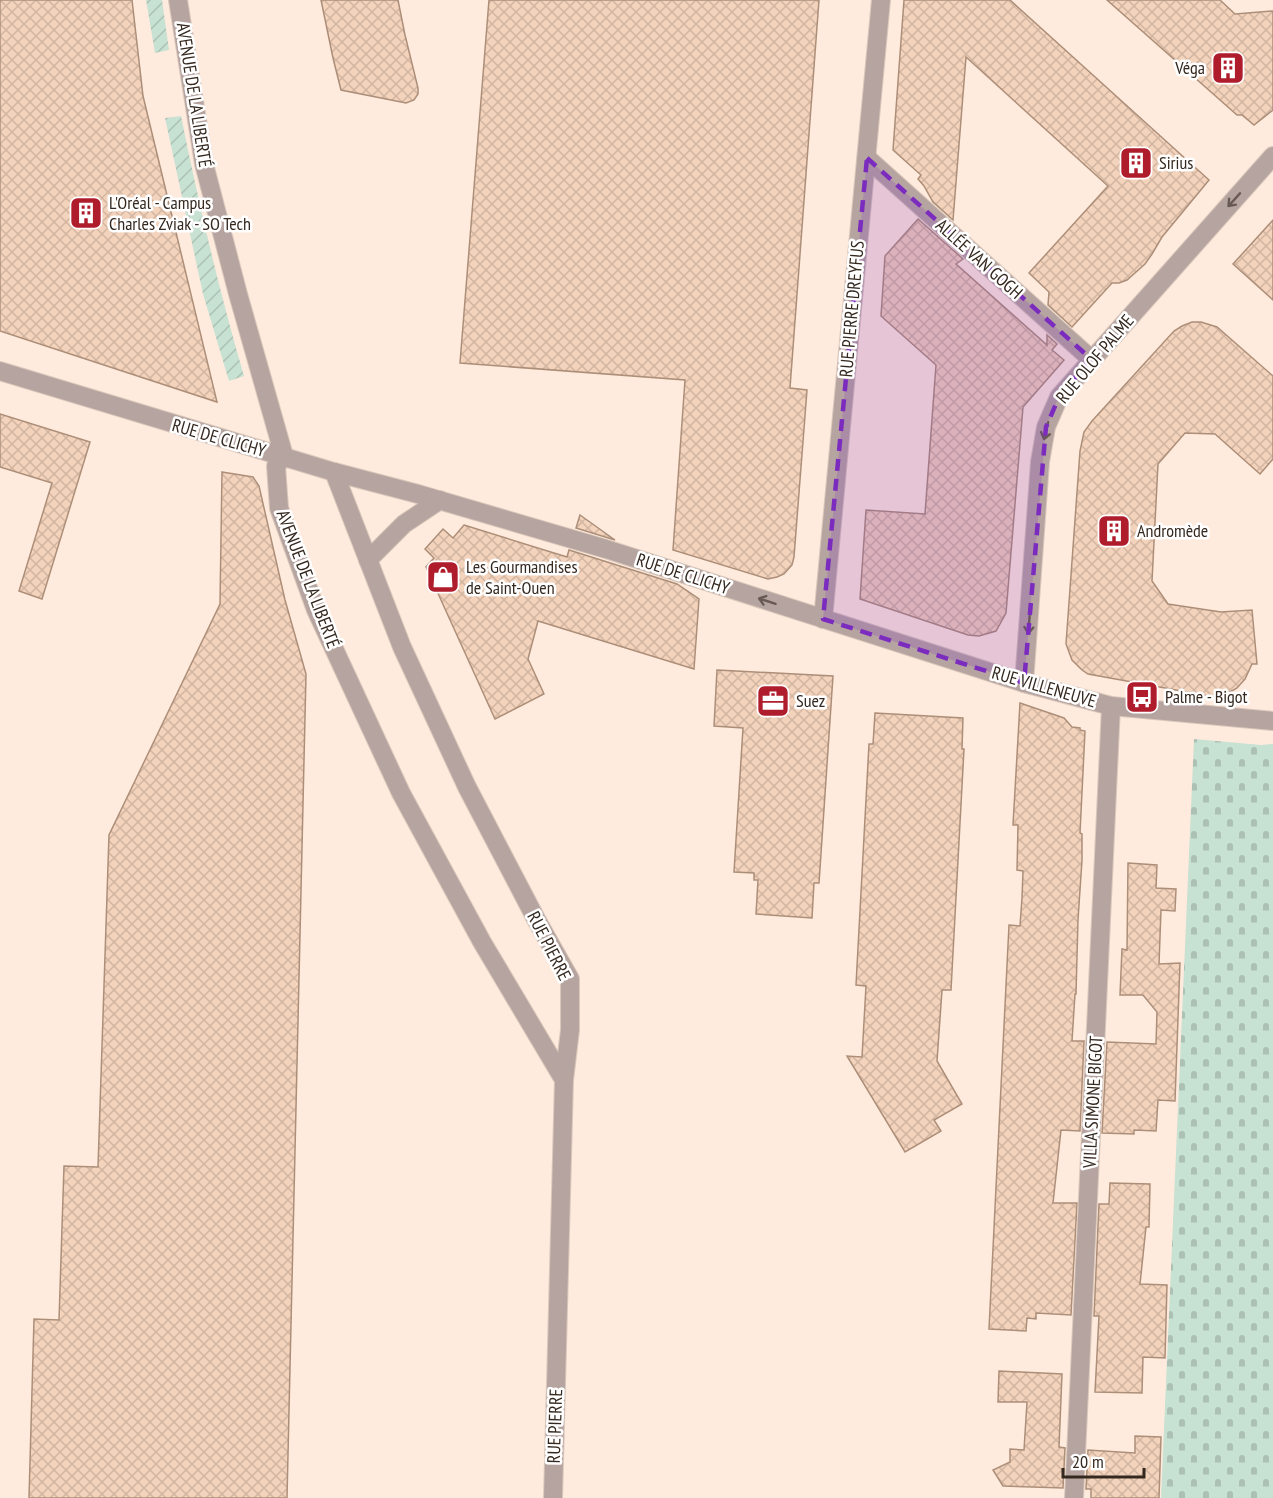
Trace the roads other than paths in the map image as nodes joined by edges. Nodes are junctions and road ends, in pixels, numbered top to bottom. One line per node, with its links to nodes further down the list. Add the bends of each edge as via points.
1 (178, 0): 7 (street, AVENUE DE LA LIBERTÉ, via 204,164)
2 (881, 0): 4 (street, RUE PIERRE DREYFUS)
3 (1273, 156): 5 (street, RUE OLOF PALME, one-way to 5)
4 (867, 158): 5 (street, ALLÉE VAN GOGH); 11 (street, RUE PIERRE DREYFUS)
5 (1091, 359): 12 (street, RUE OLOF PALME, one-way to 12, via 1059,396 1046,427)
6 (0, 371): 7 (street, RUE DE CLICHY)
7 (285, 456): 8 (street, RUE DE CLICHY); 15 (street, AVENUE DE LA LIBERTÉ, via 276,466 279,508 316,610 401,793 482,942)
8 (334, 472): 9 (street, RUE DE CLICHY); 10 (street, RUE PIERRE)
9 (440, 500): 10 (street, via 404,524); 11 (street, RUE DE CLICHY, one-way to 9)
10 (368, 560): 15 (street, RUE PIERRE, via 402,647 467,787 570,979 570,1030)
11 (823, 619): 12 (street, RUE VILLENEUVE)
12 (1024, 683): 13 (street, RUE VILLENEUVE)
13 (1111, 706): 14 (street, RUE VILLENEUVE); 17 (street, VILLA SIMONE BIGOT)
14 (1273, 721)
15 (564, 1080): 16 (street, RUE PIERRE)
16 (553, 1498)
17 (1074, 1498)

